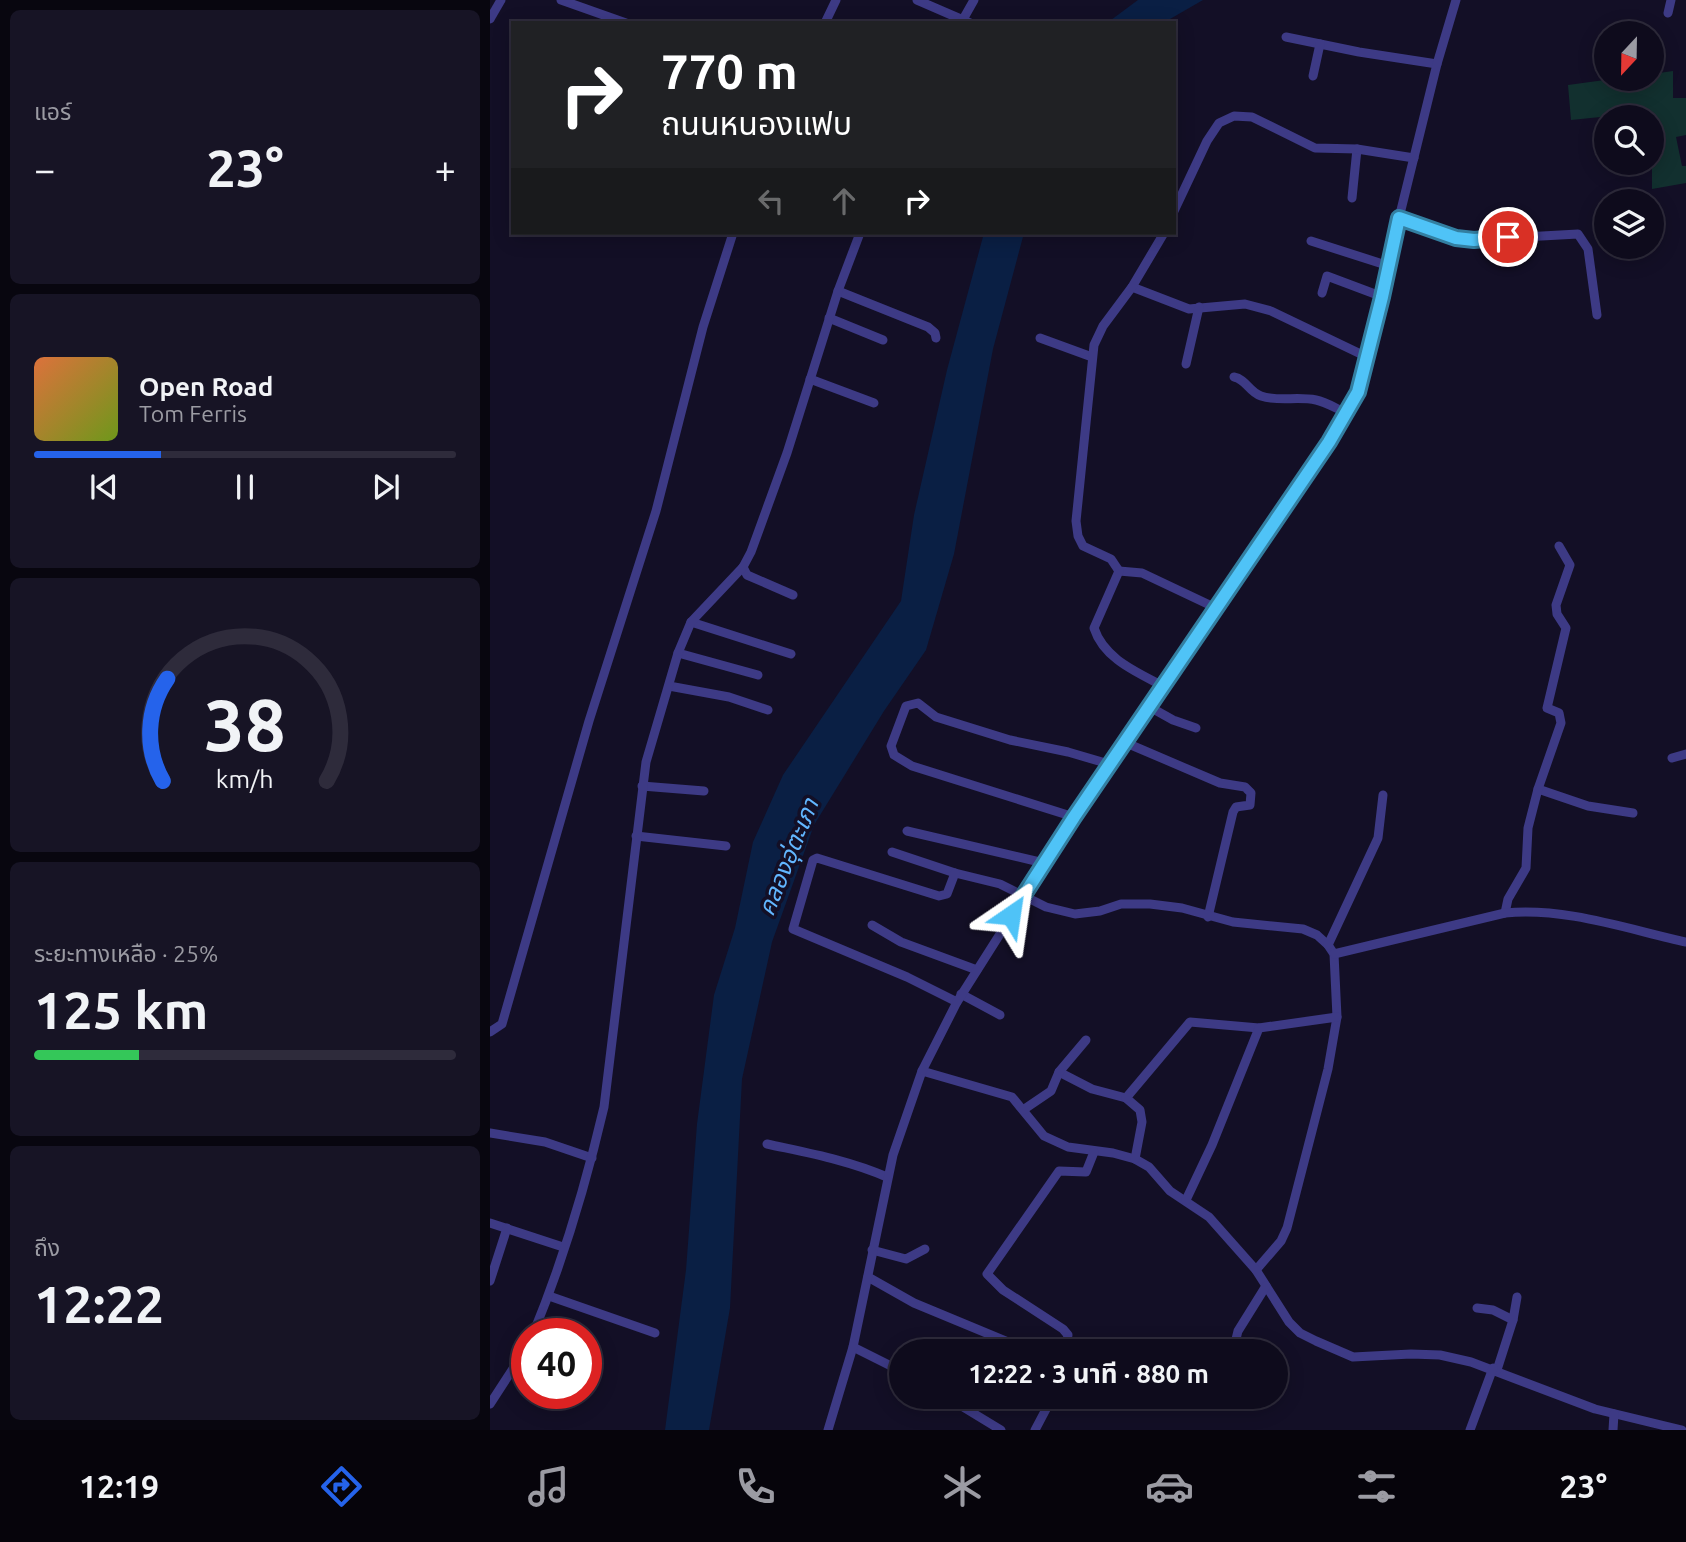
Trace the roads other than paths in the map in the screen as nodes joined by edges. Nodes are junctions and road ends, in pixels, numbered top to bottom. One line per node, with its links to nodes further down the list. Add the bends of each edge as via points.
1 (501, 0): 9 (street)
2 (561, 0): 10 (street)
3 (836, 0): 11 (street)
4 (917, 0): 12 (street)
5 (974, 0): 13 (street)
6 (1456, 0): 16 (street)
7 (1671, 0): 8 (street)
8 (1668, 13)
9 (490, 19)
10 (620, 21)
11 (826, 21)
12 (962, 21)
13 (964, 21)
14 (1286, 37): 15 (street)
15 (1320, 44): 16 (street); 17 (street)
16 (1437, 64): 19 (street)
17 (1313, 76)
18 (1357, 149): 19 (street); 20 (street); 21 (street, via 1315,148 1252,117 1234,116 1219,123 1207,141)
19 (1414, 158): 22 (street)
20 (1352, 198)
21 (1176, 207)
22 (1399, 218): 27 (street); 33 (street, via 1474,240 1578,234 1588,249)
23 (732, 235): 87 (street, via 656,511 589,721 502,1024)
24 (859, 235): 29 (street)
25 (1163, 235): 28 (street)
26 (1311, 241): 27 (street)
27 (1389, 266): 31 (street)
28 (1132, 287): 32 (street, via 1189,309); 38 (street, via 1103,326)
29 (838, 291): 34 (street); 35 (street, via 928,327)
30 (1322, 293): 31 (street, via 1327,276)
31 (1382, 297): 39 (street)
32 (1199, 307): 39 (street, via 1245,304 1271,311); 40 (street)
33 (1597, 315)
34 (829, 318): 37 (street); 42 (street)
35 (936, 338)
36 (1040, 338): 38 (street)
37 (883, 340)
38 (1092, 357): 47 (street, via 1076,521 1083,547 1111,559)
39 (1367, 357): 44 (street)
40 (1186, 364)
41 (1234, 377): 44 (street, via 1258,395 1318,400)
42 (810, 379): 43 (street); 46 (street)
43 (874, 403)
44 (1347, 413): 49 (street)
45 (1559, 546): 64 (street, via 1570,565 1556,605 1566,628 1547,708 1562,718)
46 (743, 568): 48 (street, via 747,575); 50 (street)
47 (1119, 571): 49 (street, via 1142,573); 55 (street, via 1094,628 1096,634 1116,660)
48 (793, 595)
49 (1216, 608): 55 (street)
50 (691, 622): 51 (street); 52 (street)
51 (678, 653): 53 (street); 54 (street)
52 (791, 654)
53 (758, 675)
54 (669, 686): 57 (street); 63 (street)
55 (1163, 686): 56 (street)
56 (1148, 706): 58 (street); 59 (street)
57 (768, 710)
58 (1196, 728)
59 (1125, 742): 62 (street); 77 (street, via 1251,793 1250,805 1233,812)
60 (1686, 754): 61 (street)
61 (1672, 758)
62 (1110, 764): 68 (street); 68 (street, via 936,717 918,703 906,706 891,746 894,755 912,766)
63 (642, 786): 65 (street); 70 (street)
64 (1538, 789): 67 (street, via 1578,804); 76 (street, via 1528,828 1526,868)
65 (704, 791)
66 (1383, 795): 80 (street, via 1378,838)
67 (1633, 813)
68 (1074, 817): 73 (street)
69 (907, 831): 73 (street)
70 (636, 836): 71 (street); 96 (street, via 604,1107)
71 (726, 846)
72 (892, 852): 74 (street)
73 (1044, 863): 75 (street)
74 (955, 873): 75 (street, via 1000,884); 83 (street, via 947,894 939,896 817,858 793,929)
75 (1023, 897): 77 (street, via 1075,914 1121,904 1150,904); 82 (street)
76 (1504, 913): 79 (street, via 1564,914); 81 (street)
77 (1208, 917): 80 (street, via 1303,929)
78 (872, 925): 82 (street, via 901,942)
79 (1686, 942)
80 (1328, 945): 81 (street)
81 (1334, 954): 85 (street)
82 (977, 970): 83 (street)
83 (959, 998): 84 (street); 89 (street)
84 (1000, 1015)
85 (1337, 1017): 86 (street); 105 (street, via 1287,1228)
86 (1259, 1028): 91 (street, via 1190,1022); 99 (street)
87 (490, 1032)
88 (1086, 1040): 90 (street)
89 (922, 1071): 92 (street, via 1012,1097); 98 (street)
90 (1059, 1072): 91 (street, via 1097,1091); 92 (street, via 1051,1091)
91 (1126, 1098): 97 (street, via 1141,1115)
92 (1023, 1110): 95 (street, via 1044,1136)
93 (490, 1133): 96 (street, via 545,1142)
94 (767, 1144): 98 (street)
95 (1094, 1152): 97 (street); 116 (street, via 1086,1172 1059,1171 987,1274 1003,1290 1063,1329)
96 (592, 1158): 102 (street)
97 (1135, 1159): 99 (street)
98 (887, 1177): 104 (street)
99 (1186, 1200): 105 (street, via 1209,1217)
100 (490, 1223): 101 (street)
101 (507, 1228): 102 (street); 107 (street)
102 (563, 1247): 109 (street)
103 (925, 1249): 104 (street, via 906,1259)
104 (873, 1250): 106 (street)
105 (1256, 1270): 108 (street)
106 (868, 1278): 115 (street); 118 (street)
107 (490, 1281)
108 (1266, 1286): 117 (street); 120 (street, via 1300,1334 1353,1357 1440,1355)
109 (549, 1296): 112 (street); 114 (street)
110 (1517, 1297): 113 (street)
111 (1477, 1308): 113 (street)
112 (540, 1318)
113 (1513, 1320): 120 (street)
114 (655, 1333)
115 (1001, 1339)
116 (1067, 1339)
117 (1236, 1339)
118 (853, 1347): 119 (street); 126 (street)
119 (889, 1365)
120 (1495, 1369): 125 (street); 129 (street)
121 (511, 1372): 122 (street)
122 (490, 1404)
123 (966, 1409): 127 (street)
124 (1046, 1409): 128 (street)
125 (1614, 1414): 130 (street); 131 (street)
126 (828, 1430)
127 (1001, 1430)
128 (1035, 1430)
129 (1470, 1430)
130 (1613, 1430)
131 (1682, 1430)

